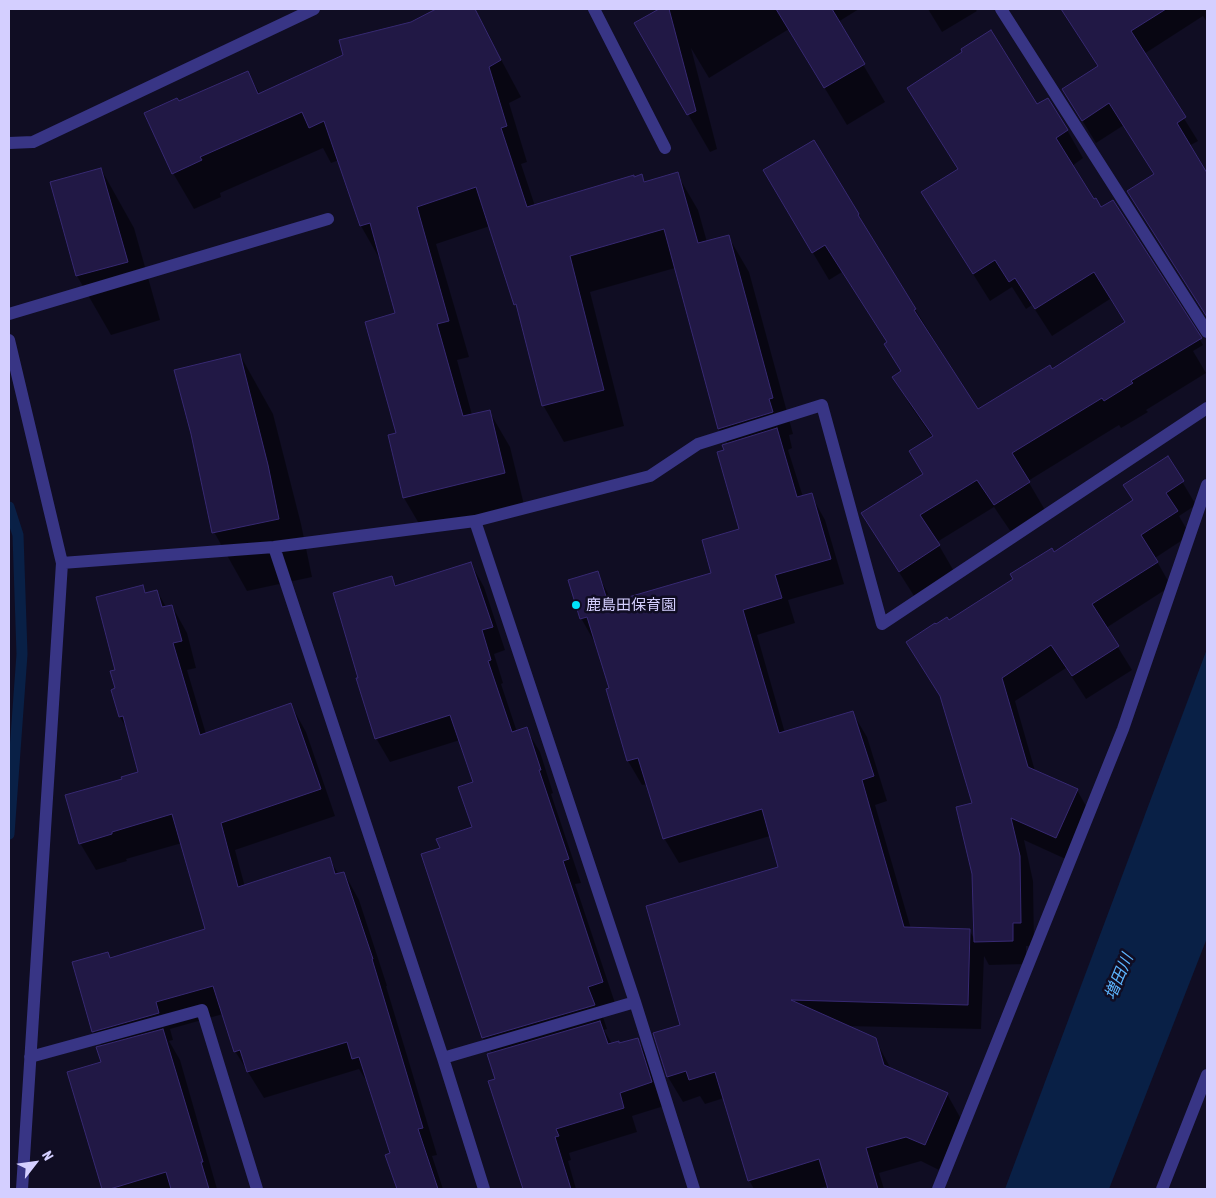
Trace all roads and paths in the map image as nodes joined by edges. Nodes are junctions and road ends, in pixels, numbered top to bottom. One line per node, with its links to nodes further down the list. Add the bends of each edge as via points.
1 (314, 9): 4 (street, via 33,142)
2 (594, 9): 5 (street)
3 (1001, 9): 8 (street)
4 (9, 143)
5 (665, 148)
6 (328, 219): 7 (street)
7 (9, 314)
8 (1207, 332)
9 (9, 340): 14 (street)
10 (1207, 408): 12 (street, via 882,624 822,405 698,444 650,476)
11 (1207, 485): 23 (street, via 1123,729)
12 (475, 521): 13 (street); 15 (street)
13 (274, 547): 14 (street); 17 (street)
14 (62, 563): 16 (street)
15 (635, 1002): 17 (street); 22 (street)
16 (30, 1057): 19 (street); 20 (street, via 202,1010)
17 (443, 1058): 21 (street)
18 (1207, 1074): 24 (street)
19 (22, 1189)
20 (257, 1189)
21 (484, 1189)
22 (694, 1189)
23 (938, 1189)
24 (1162, 1189)

